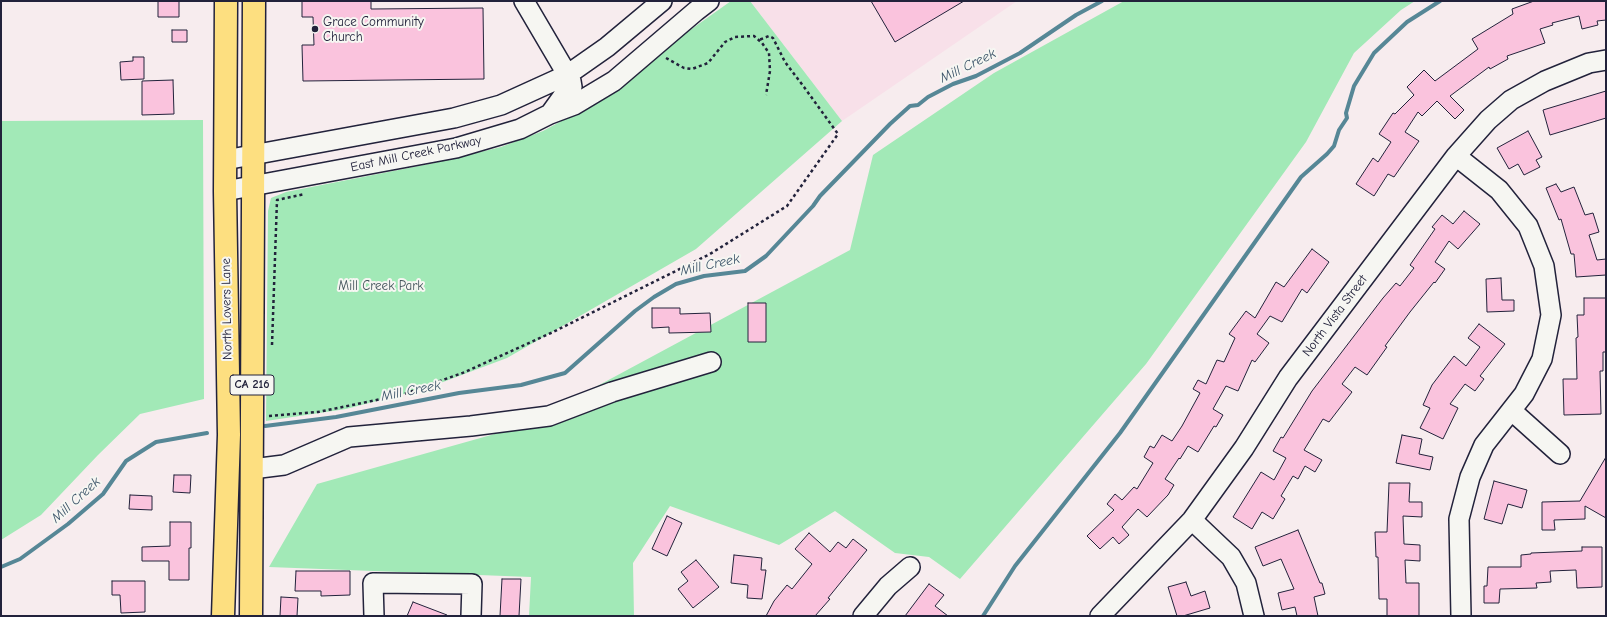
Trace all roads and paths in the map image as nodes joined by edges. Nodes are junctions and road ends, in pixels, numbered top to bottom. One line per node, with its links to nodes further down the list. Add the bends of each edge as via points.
1 (226, 1): 14 (main road, North Lovers Lane / CA 216)
2 (254, 1): 12 (main road, North Lovers Lane / CA 216)
3 (662, 1): 9 (street, East Mill Creek Parkway, via 607,47)
4 (526, 2): 9 (street)
5 (708, 2): 7 (street, East Mill Creek Parkway)
6 (759, 40): 7 (path, via 754,36 735,37 725,42 708,63 692,69 672,62); 10 (path, via 769,53 770,71); 20 (path, via 768,36 773,38 784,62 838,134 787,206 710,254 551,333 465,372 401,394 318,412 269,417)
7 (653, 47): 11 (street, East Mill Creek Parkway, via 614,81 574,105)
8 (1606, 60): 13 (street, North Vista Street, via 1589,62 1545,81 1511,100 1488,120)
9 (567, 75): 11 (street, via 572,87); 12 (street, East Mill Creek Parkway, via 501,105 454,118)
10 (766, 95)
11 (550, 114): 15 (street, East Mill Creek Parkway, via 520,129 456,148)
12 (254, 155): 14 (street, East Mill Creek Parkway); 15 (main road, North Lovers Lane / CA 216)
13 (1456, 156): 21 (street, via 1498,190 1528,226 1544,266 1551,315 1542,359); 24 (street, North Vista Street, via 1288,378 1244,448)
14 (225, 160): 16 (main road, North Lovers Lane / CA 216)
15 (253, 186): 16 (street, East Mill Creek Parkway); 23 (main road, North Lovers Lane / CA 216)
16 (225, 191): 26 (main road, North Lovers Lane / CA 216, via 229,435)
17 (277, 200): 18 (path)
18 (272, 347)
19 (711, 362): 23 (street, via 612,392 549,416 350,437 284,464)
20 (269, 409)
21 (1512, 411): 22 (street); 33 (street, via 1484,445 1470,477 1459,519)
22 (1560, 454)
23 (252, 469): 27 (main road, North Lovers Lane / CA 216)
24 (1192, 520): 31 (street, North Vista Street); 32 (street, via 1231,557 1246,583)
25 (910, 567): 30 (street, via 888,586)
26 (223, 616)
27 (251, 616)
28 (374, 616): 29 (street, via 373,583 472,584)
29 (471, 616)
30 (863, 616)
31 (1100, 616)
32 (1254, 616)
33 (1461, 616)

